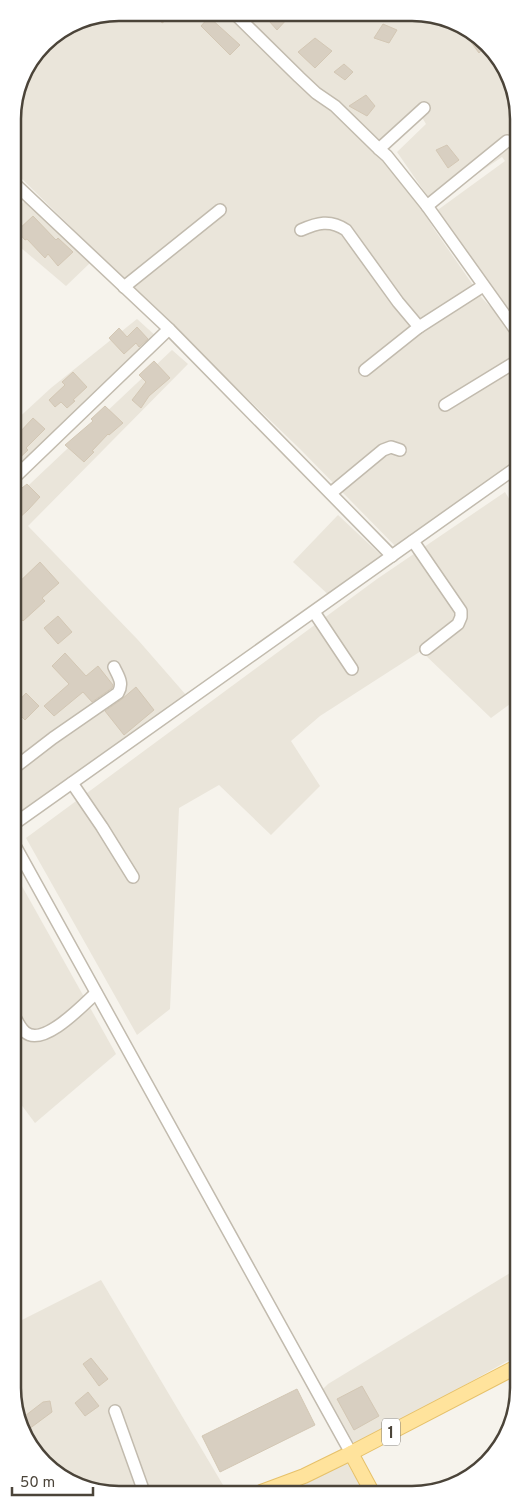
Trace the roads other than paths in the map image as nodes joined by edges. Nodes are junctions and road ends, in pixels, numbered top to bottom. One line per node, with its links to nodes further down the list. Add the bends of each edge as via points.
1 (242, 21): 4 (street)
2 (424, 108): 4 (street)
3 (507, 141): 6 (street)
4 (379, 149): 6 (street)
5 (21, 190): 10 (street)
6 (427, 206): 9 (street)
7 (220, 210): 10 (street)
8 (301, 230): 12 (street, via 325,223 346,230)
9 (483, 286): 11 (street); 12 (street)
10 (124, 287): 13 (street)
11 (510, 323)
12 (419, 327): 15 (street)
13 (169, 329): 18 (street); 20 (street)
14 (510, 365): 16 (street)
15 (365, 370)
16 (445, 405)
17 (400, 450): 20 (street, via 391,447 383,450)
18 (21, 471)
19 (510, 475): 21 (street)
20 (331, 493): 22 (street)
21 (413, 541): 22 (street); 24 (street, via 461,614 458,624)
22 (392, 556): 23 (street)
23 (314, 612): 26 (street); 28 (street)
24 (426, 649)
25 (114, 667): 27 (street, via 122,686 118,693)
26 (352, 669)
27 (21, 763)
28 (72, 783): 29 (street); 31 (street)
29 (21, 819)
30 (21, 857): 32 (street)
31 (133, 877)
32 (96, 993): 33 (street, via 47,1033 34,1036); 36 (street)
33 (21, 1026)
34 (510, 1370): 36 (main road, 1)
35 (114, 1411): 37 (street)
36 (351, 1453): 38 (main road, 1); 39 (main road)
37 (142, 1486)
38 (277, 1486)
39 (369, 1486)

